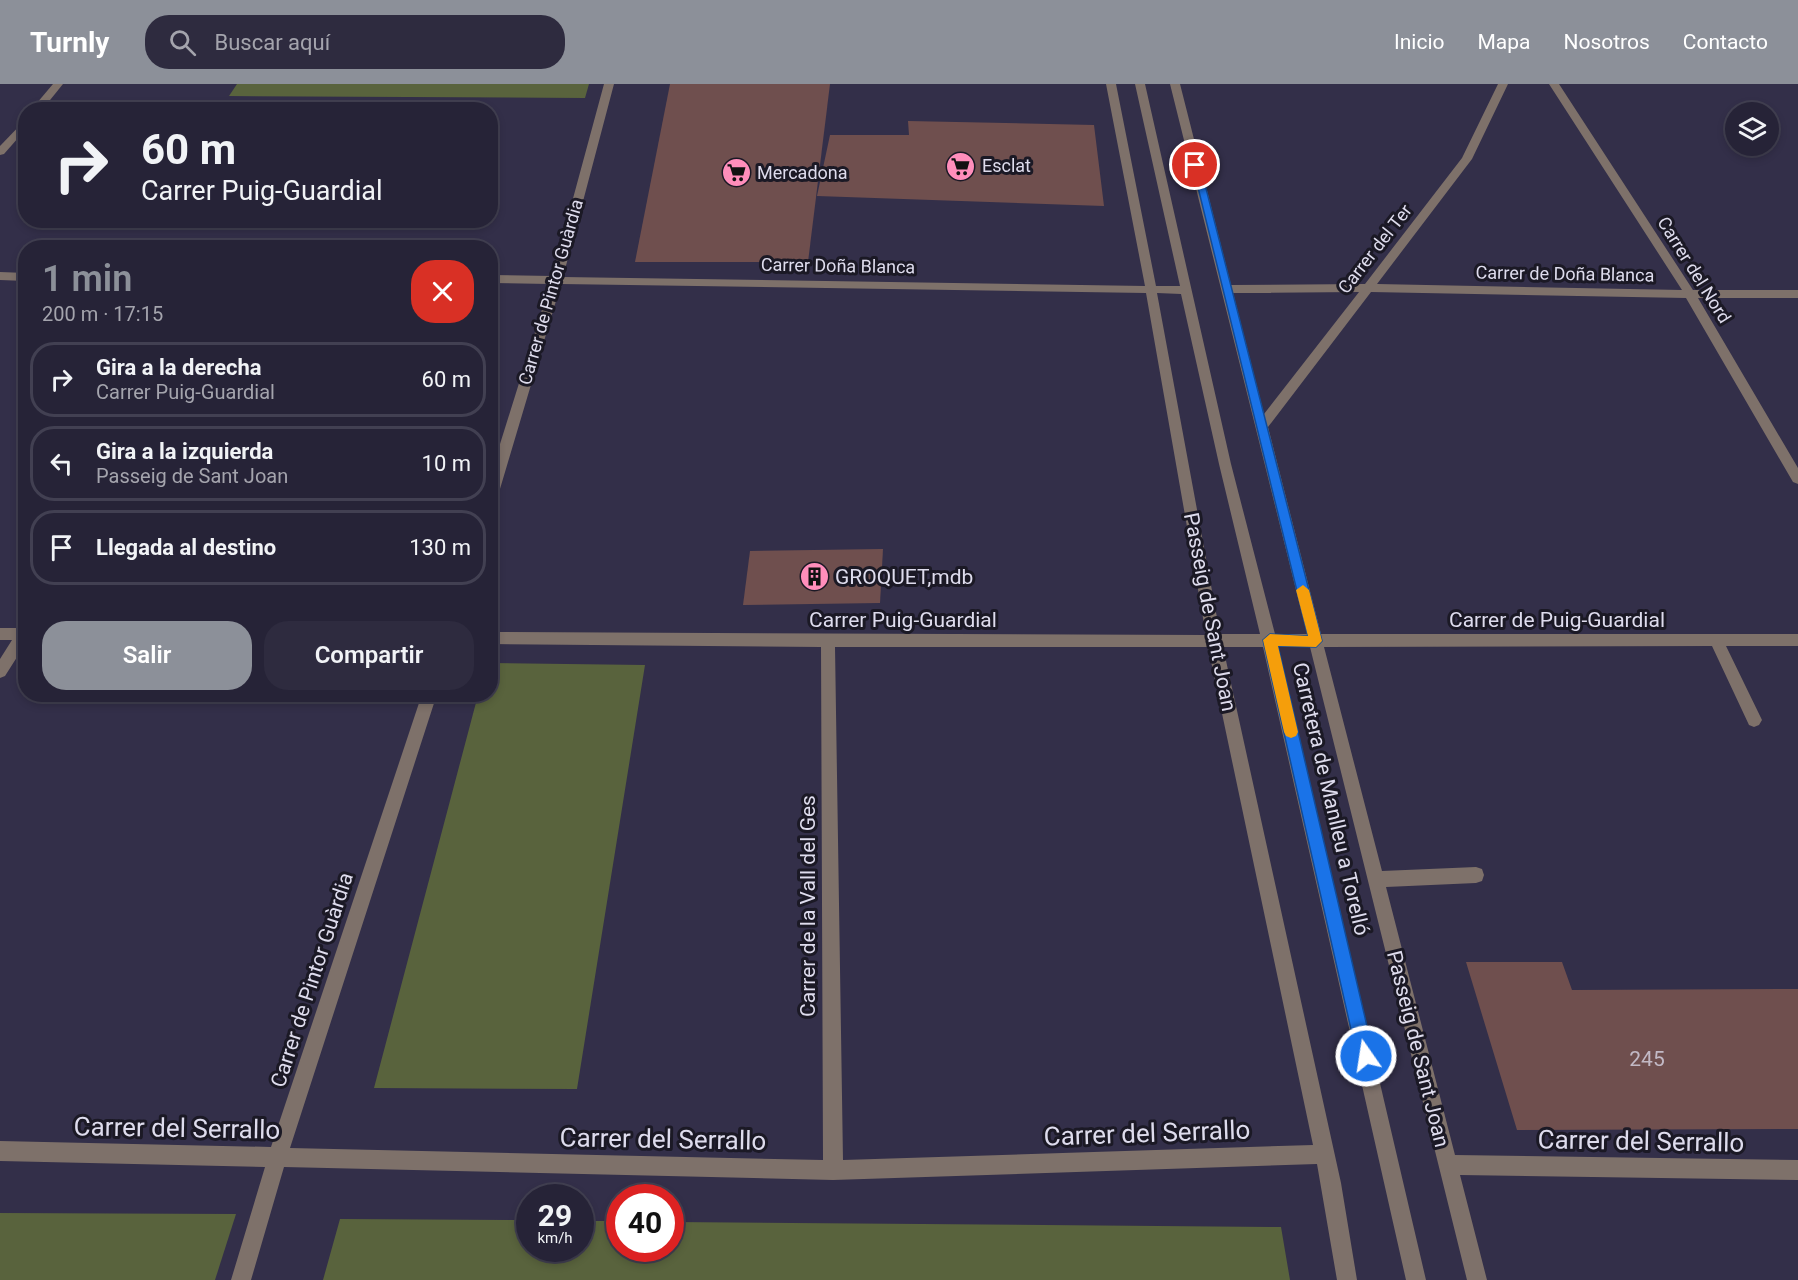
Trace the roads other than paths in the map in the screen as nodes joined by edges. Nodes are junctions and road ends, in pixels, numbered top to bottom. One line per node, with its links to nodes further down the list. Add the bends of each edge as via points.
1 (58, 84): 8 (street)
2 (609, 84): 14 (street, Carrer de Pintor Guàrdia)
3 (1111, 84): 16 (street, Passeig de Sant Joan)
4 (1140, 84): 18 (street, Carretera de Manlleu a Torelló)
5 (1175, 84): 17 (street, Passeig de Sant Joan)
6 (1503, 84): 15 (street, Carrer del Ter, via 1467,159)
7 (1554, 84): 19 (street, Carrer del Nord)
8 (43, 102)
9 (18, 131): 10 (street)
10 (0, 152)
11 (0, 276): 12 (street)
12 (18, 277)
13 (498, 279): 14 (street, Carrer Doña Blanca)
14 (557, 279): 16 (street, Carrer Doña Blanca); 22 (street, Carrer de Pintor Guàrdia)
15 (1368, 288): 17 (street); 19 (street, Carrer de Doña Blanca); 21 (street, Carrer del Ter)
16 (1151, 289): 18 (street, Carrer Doña Blanca); 27 (street, Passeig de Sant Joan)
17 (1225, 289): 21 (street, Passeig de Sant Joan)
18 (1186, 290): 28 (street, Carretera de Manlleu a Torelló)
19 (1690, 294): 20 (street, Carrer de Doña Blanca); 23 (street, Carrer del Nord)
20 (1798, 294)
21 (1261, 427): 32 (street, Passeig de Sant Joan)
22 (498, 473)
23 (1798, 479)
24 (18, 633): 25 (street)
25 (0, 634)
26 (498, 638): 31 (street, Carrer Puig-Guardial)
27 (1214, 640): 28 (street, Carrer Puig-Guardial); 31 (street, Carrer Puig-Guardial); 40 (street, Passeig de Sant Joan)
28 (1270, 640): 32 (street, Carrer Puig-Guardial); 47 (street, Carretera de Manlleu a Torelló)
29 (1716, 640): 30 (street, Carrer de Puig-Guardial); 32 (street, Carrer de Puig-Guardial); 36 (street)
30 (1798, 640)
31 (828, 641): 43 (street, Carrer de la Vall del Ges)
32 (1316, 641): 38 (street, Passeig de Sant Joan)
33 (18, 644): 34 (street)
34 (0, 672)
35 (427, 702): 41 (street, Carrer de Pintor Guàrdia)
36 (1754, 720)
37 (1476, 875): 38 (street)
38 (1375, 879): 42 (street, Passeig de Sant Joan)
39 (0, 1151): 41 (street, Carrer del Serrallo)
40 (1324, 1154): 43 (street, Carrer del Serrallo); 46 (street, Passeig de Sant Joan)
41 (277, 1158): 43 (street, Carrer del Serrallo); 45 (street, Carrer de Pintor Guàrdia)
42 (1447, 1165): 44 (street, Carrer del Serrallo); 48 (street, Passeig de Sant Joan)
43 (833, 1170)
44 (1798, 1170)
45 (241, 1280)
46 (1347, 1280)
47 (1416, 1280)
48 (1477, 1280)

